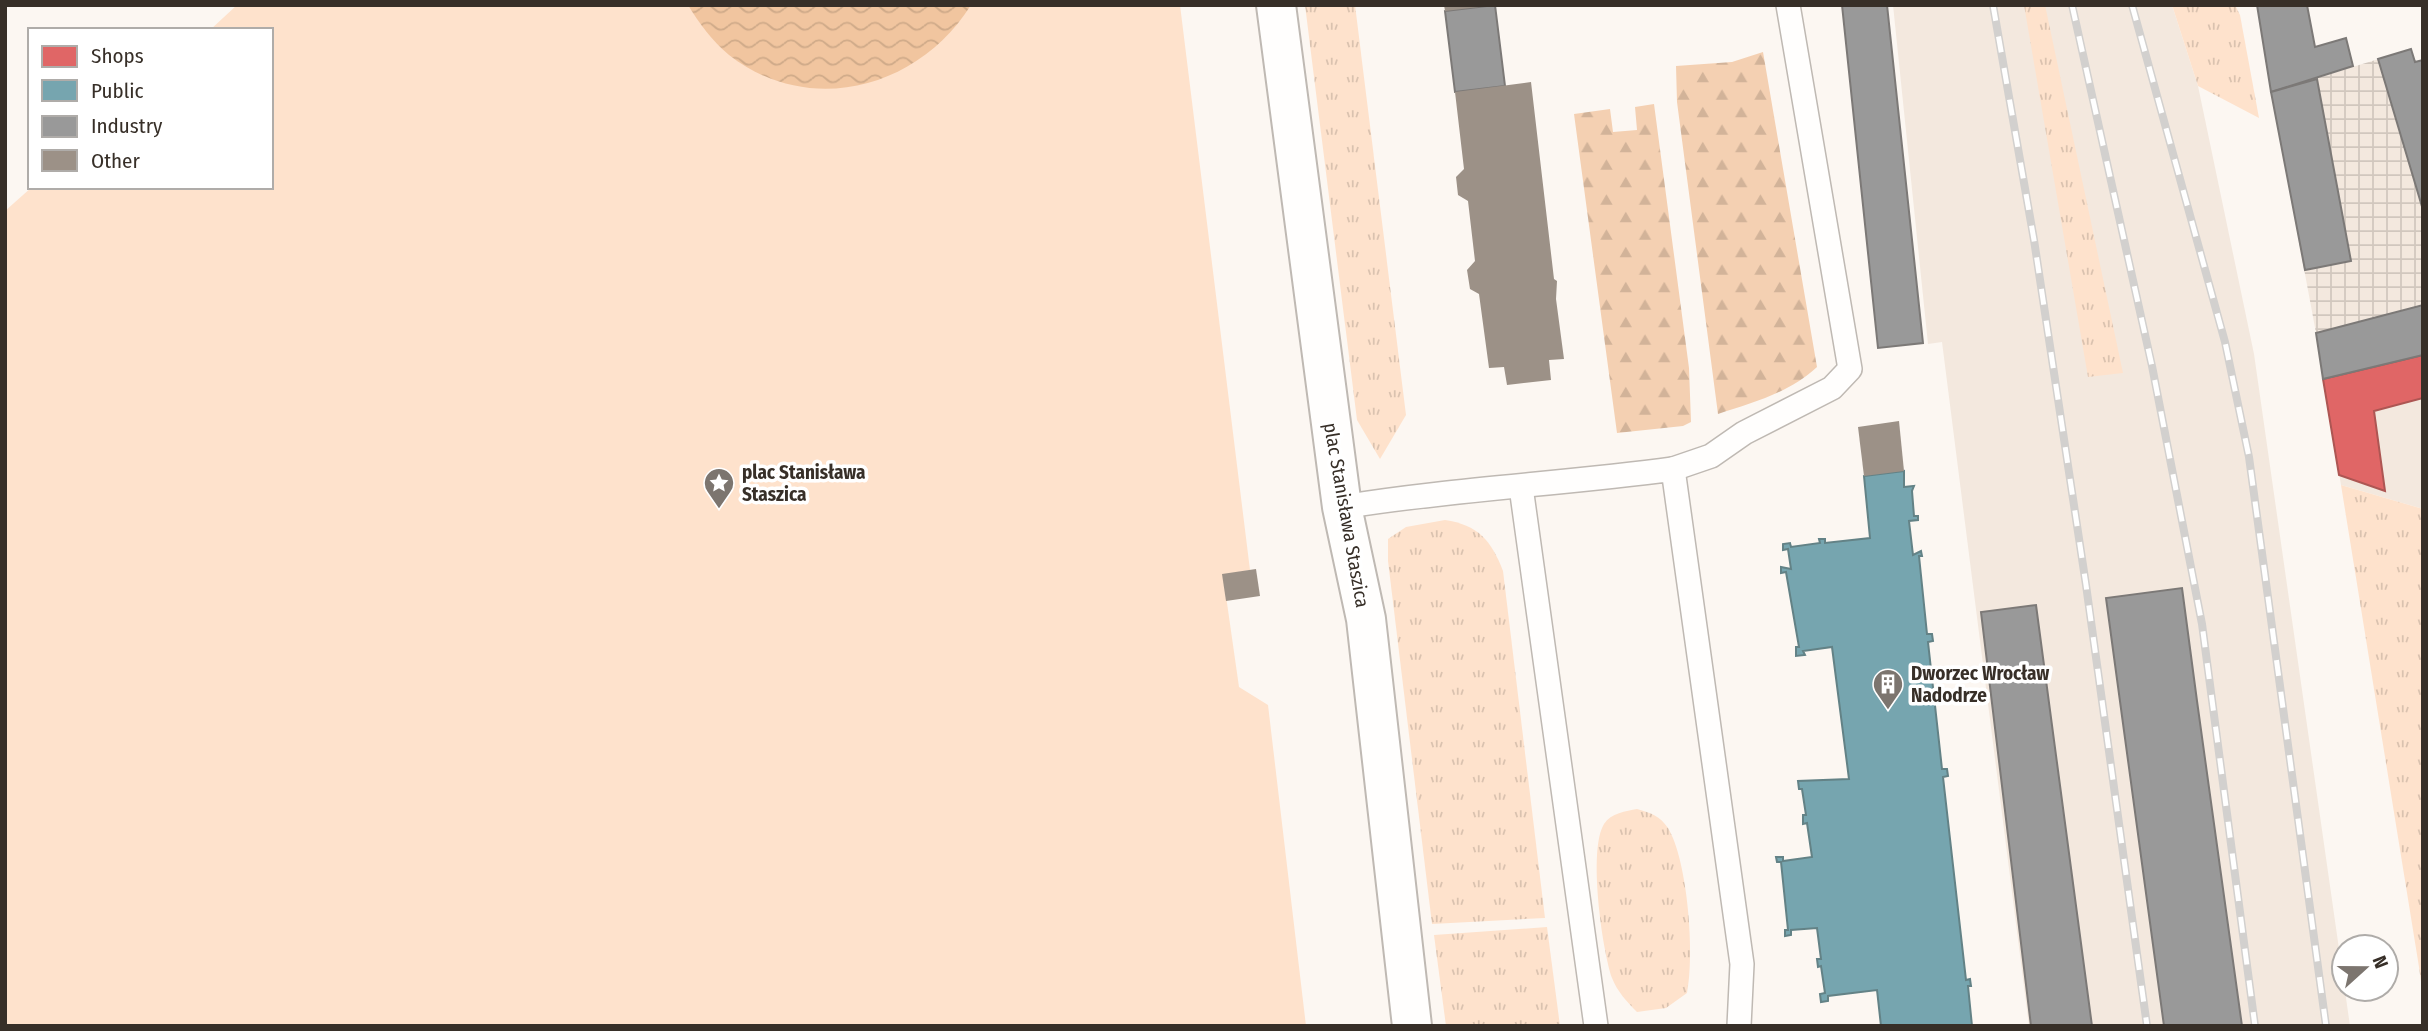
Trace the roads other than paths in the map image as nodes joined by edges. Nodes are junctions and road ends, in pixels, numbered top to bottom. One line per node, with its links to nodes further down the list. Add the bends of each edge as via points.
1 (1276, 5): 5 (street, plac Stanisława Staszica)
2 (1788, 5): 3 (lane, via 1850,369 1832,388 1744,433 1711,456)
3 (1673, 469): 4 (lane); 8 (lane, via 1742,964)
4 (1521, 487): 5 (lane); 7 (lane)
5 (1342, 507): 6 (street, plac Stanisława Staszica, via 1366,619)
6 (1412, 1026)
7 (1596, 1026)
8 (1739, 1026)

